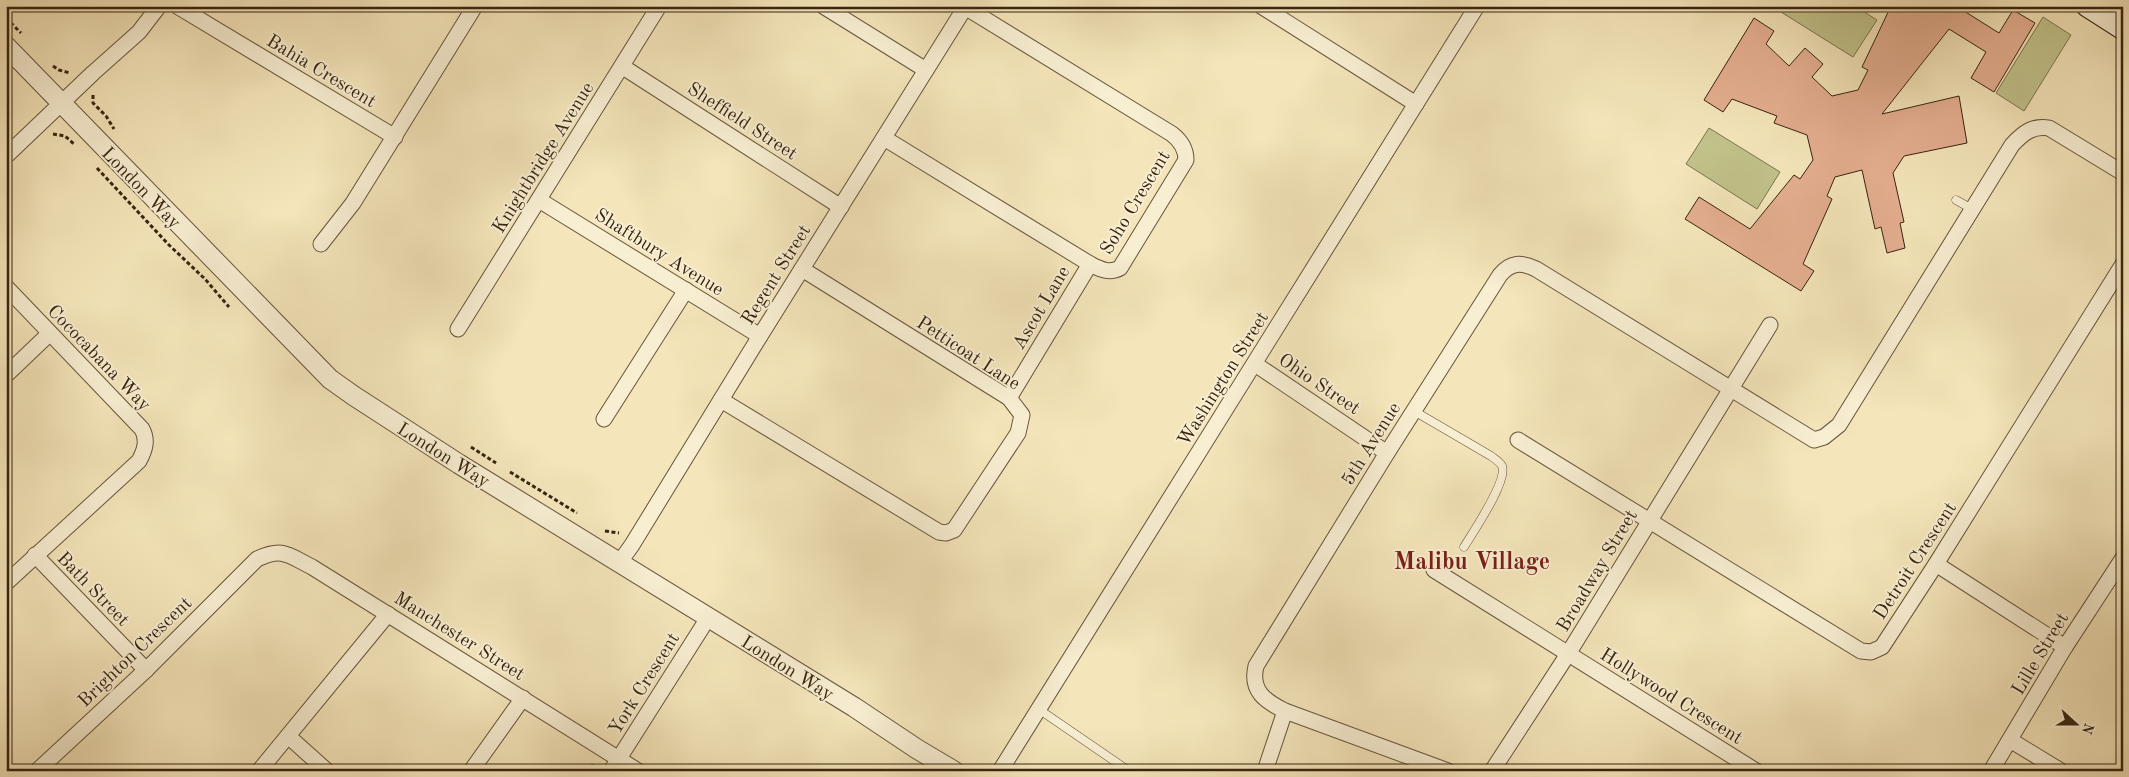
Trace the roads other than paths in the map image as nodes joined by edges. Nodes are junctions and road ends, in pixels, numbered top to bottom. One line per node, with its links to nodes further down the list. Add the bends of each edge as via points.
1 (159, 6): 15 (street, via 139,32)
2 (177, 6): 17 (street, Bahia Crescent)
3 (474, 6): 17 (street)
4 (659, 6): 13 (street, Knightbridge Avenue)
5 (823, 6): 14 (street)
6 (1262, 6): 10 (street)
7 (1477, 6): 16 (street, Washington Street)
8 (2087, 6): 11 (main road)
9 (965, 7): 14 (street, Regent Street); 26 (street, Soho Crescent, via 1172,134 1184,148 1186,160 1120,268 1105,271)
10 (1279, 11): 16 (street)
11 (2123, 29)
12 (6, 46): 15 (street, London Way)
13 (623, 67): 21 (street, Knightbridge Avenue); 23 (street, Sheffield Street)
14 (926, 70): 18 (street, Regent Street)
15 (61, 103): 19 (street); 49 (street, London Way, via 330,379 451,459)
16 (1416, 104): 35 (street, Washington Street)
17 (395, 137): 25 (street, via 353,203)
18 (884, 138): 23 (street, Regent Street); 26 (street, Soho Crescent)
19 (6, 156)
20 (2123, 173): 24 (street, via 2049,128 2036,128 2023,134 2012,145)
21 (539, 200): 30 (street, Shaftbury Avenue); 32 (street, Knightbridge Avenue)
22 (1956, 200): 24 (lane)
23 (841, 207): 28 (street, Regent Street)
24 (1972, 209): 37 (street, via 1834,430 1814,440)
25 (321, 244)
26 (1090, 264): 38 (street, Ascot Lane)
27 (2123, 264): 50 (street, Detroit Crescent)
28 (802, 269): 34 (street, Regent Street); 38 (street, Petticoat Lane)
29 (6, 288): 33 (street, Cococabana Way)
30 (686, 290): 34 (street, Shaftbury Avenue); 41 (street)
31 (1770, 326): 37 (street, Broadway Street)
32 (458, 328)
33 (49, 334): 36 (street); 46 (street, Cococabana Way, via 146,436 139,460)
34 (760, 336): 39 (street, Regent Street)
35 (1255, 364): 43 (street, Ohio Street); 59 (street, Washington Street)
36 (6, 375)
37 (1732, 389): 40 (street, 5th Avenue, via 1536,269 1517,263 1500,275); 44 (street, Broadway Street)
38 (1009, 398): 39 (street, Petticoat Lane, via 1022,415 1018,433 954,530 946,533 939,532)
39 (721, 400): 49 (street, Regent Street)
40 (1414, 411): 43 (street, 5th Avenue); 45 (lane, via 1491,456 1503,468 1502,482)
41 (604, 419)
42 (1518, 440): 44 (street, Detroit Crescent)
43 (1387, 453): 60 (street, 5th Avenue, via 1256,666 1253,678 1260,693)
44 (1649, 520): 50 (street, Detroit Crescent, via 1866,652 1882,647); 56 (street, Broadway Street)
45 (1464, 547)
46 (35, 555): 52 (street, Cococabana Way); 57 (street, Bath Street)
47 (2123, 558): 55 (street, Lille Street)
48 (256, 559): 53 (street, Manchester Street, via 277,552 288,554); 57 (street, Brighton Crescent)
49 (620, 563): 54 (street, London Way)
50 (1936, 564): 55 (street)
51 (1434, 570): 56 (street, Hollywood Crescent)
52 (6, 583)
53 (388, 614): 58 (street, Manchester Street); 61 (street)
54 (708, 618): 63 (street, York Crescent); 69 (street, London Way)
55 (2065, 647): 62 (street, Lille Street)
56 (1568, 654): 74 (street, Broadway Street); 75 (street, Hollywood Crescent)
57 (146, 670): 64 (street, Brighton Crescent)
58 (523, 698): 63 (street, Manchester Street); 67 (street)
59 (1037, 708): 70 (street, Washington Street); 71 (lane)
60 (1285, 712): 72 (street); 73 (street, 5th Avenue)
61 (288, 736): 65 (street); 66 (street)
62 (2010, 740): 76 (street, Lille Street); 77 (street)
63 (615, 765): 68 (street, Manchester Street)
64 (37, 771)
65 (259, 771)
66 (327, 771)
67 (471, 771)
68 (638, 771)
69 (954, 771)
70 (1000, 771)
71 (1129, 771)
72 (1265, 771)
73 (1448, 771)
74 (1492, 771)
75 (1756, 771)
76 (1991, 771)
77 (2061, 771)

